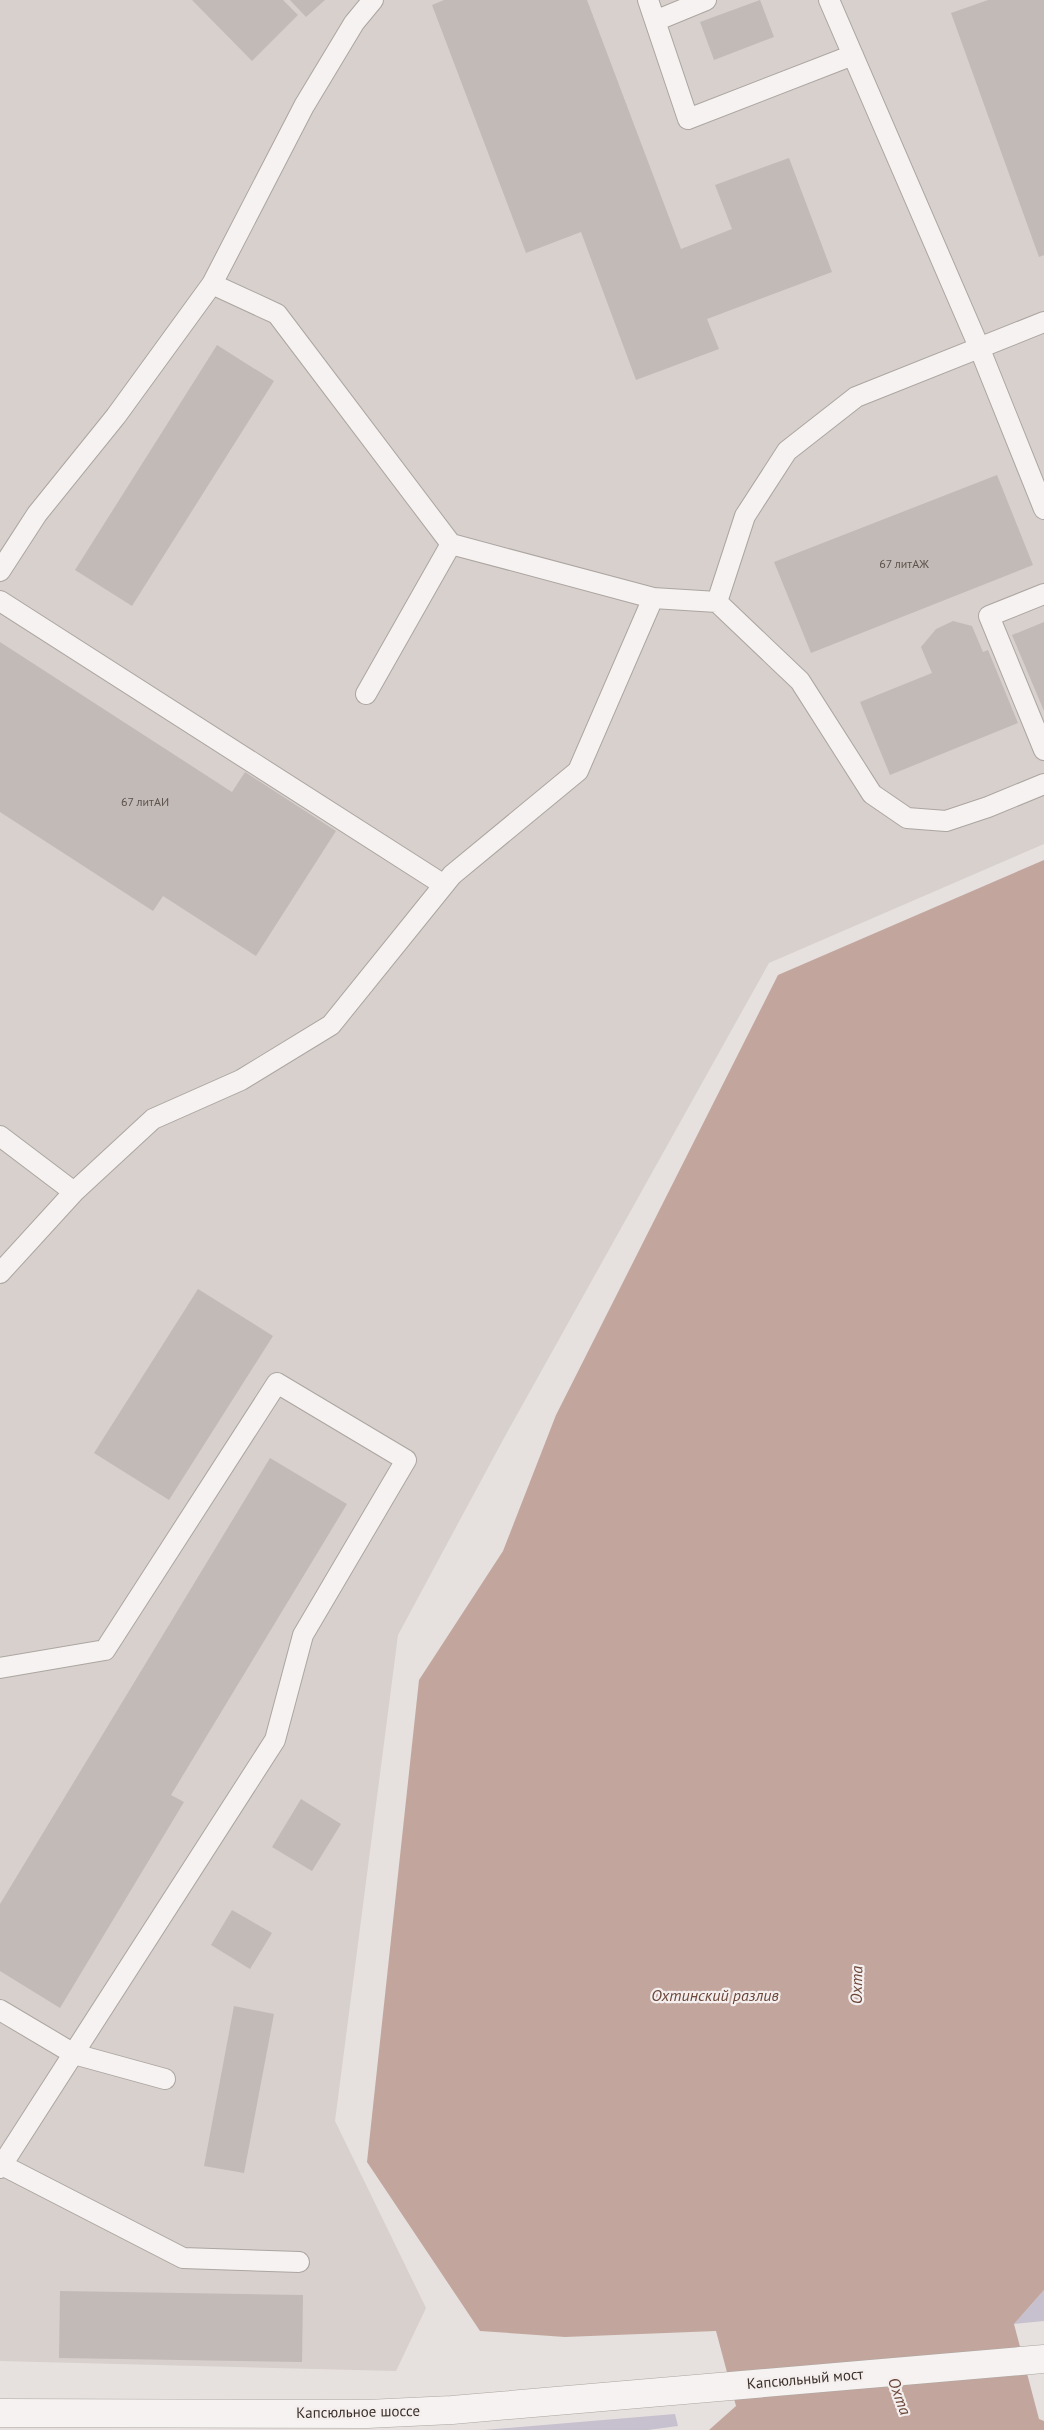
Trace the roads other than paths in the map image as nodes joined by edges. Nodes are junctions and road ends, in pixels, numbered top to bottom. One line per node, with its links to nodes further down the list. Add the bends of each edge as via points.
1 (373, 0): 7 (lane, via 354,23 304,106)
2 (648, 0): 5 (lane)
3 (706, 0): 5 (lane)
4 (829, 0): 6 (lane)
5 (655, 21): 6 (lane, via 688,119)
6 (853, 55): 9 (lane)
7 (212, 284): 11 (lane, via 277,314); 12 (lane, via 116,416 38,514)
8 (1044, 322): 9 (lane)
9 (979, 348): 10 (lane); 16 (lane, via 856,397 786,451 745,516)
10 (1044, 509)
11 (451, 544): 14 (lane); 17 (lane)
12 (0, 571)
13 (1044, 594): 18 (lane, via 989,616)
14 (652, 598): 16 (lane); 20 (lane, via 578,771)
15 (0, 601): 20 (lane)
16 (717, 602): 19 (lane, via 800,681 872,794 907,818 946,821)
17 (366, 694)
18 (1044, 750)
19 (1044, 784)
20 (444, 885): 22 (lane, via 331,1025 241,1080 153,1119)
21 (0, 1136): 22 (lane)
22 (74, 1192): 23 (lane)
23 (0, 1272)
24 (0, 1668): 26 (lane, via 105,1650 277,1383 406,1460 303,1635 274,1740)
25 (0, 2010): 26 (lane)
26 (74, 2054): 27 (lane); 28 (lane)
27 (165, 2079)
28 (1, 2167): 29 (lane, via 183,2258)
29 (298, 2262)
30 (1044, 2359): 31 (street, Капсюльный мост)
31 (715, 2387): 32 (street, Капсюльное шоссе, via 452,2410 367,2414)
32 (0, 2413)

